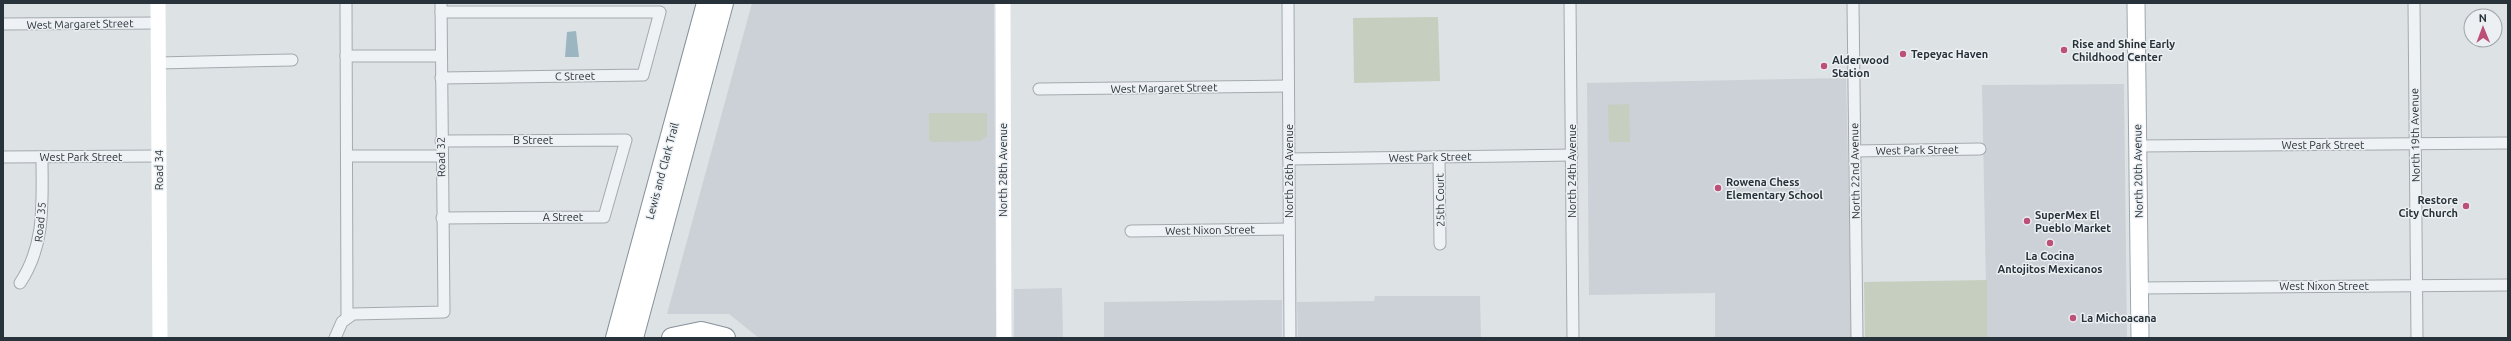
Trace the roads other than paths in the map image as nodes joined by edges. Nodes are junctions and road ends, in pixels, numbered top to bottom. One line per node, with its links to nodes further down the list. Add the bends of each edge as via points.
1 (158, 3): 13 (street, Road 34)
2 (346, 3): 15 (street)
3 (707, 3): 48 (highway, Lewis and Clark Trail)
4 (723, 3): 49 (highway, Lewis and Clark Trail)
5 (1003, 3): 52 (street, North 28th Avenue)
6 (1288, 3): 20 (street, North 26th Avenue)
7 (1570, 3): 29 (street, North 24th Avenue)
8 (1853, 3): 28 (street, North 22nd Avenue)
9 (2136, 3): 10 (street); 26 (main road, North 20th Avenue)
10 (2140, 3)
11 (2414, 3): 24 (street, North 19th Avenue)
12 (441, 8): 16 (street, Road 32); 19 (street, C Street, via 660,12 643,75)
13 (158, 23): 14 (street, West Margaret Street); 18 (street, Road 34)
14 (3, 24)
15 (346, 56): 16 (street); 31 (street)
16 (441, 56): 19 (street, Road 32)
17 (292, 60): 18 (street)
18 (158, 63): 30 (street, Road 34)
19 (441, 78): 23 (street, Road 32)
20 (1288, 86): 21 (street, West Margaret Street); 36 (street, North 26th Avenue)
21 (1039, 89)
22 (626, 140): 23 (street, B Street); 37 (street, A Street, via 604,217)
23 (441, 141): 32 (street, Road 32)
24 (2415, 144): 25 (street, West Park Street); 26 (street, West Park Street); 43 (street, North 19th Avenue)
25 (2508, 144)
26 (2138, 146): 44 (main road, North 20th Avenue)
27 (1980, 149): 28 (street, West Park Street)
28 (1854, 151): 55 (street, North 22nd Avenue)
29 (1572, 155): 35 (street, West Park Street); 54 (street, North 24th Avenue)
30 (159, 156): 34 (street, West Park Street); 46 (street, Road 34)
31 (346, 156): 32 (street); 45 (street)
32 (441, 156): 37 (street, Road 32)
33 (3, 157): 34 (street, West Park Street)
34 (42, 157): 41 (street, Road 35, via 41,234 33,261)
35 (1439, 157): 36 (street, West Park Street); 40 (street, 25th Court)
36 (1289, 159): 38 (street, North 26th Avenue)
37 (442, 218): 45 (street, Road 32, via 444,312 361,312)
38 (1289, 228): 39 (street, West Nixon Street); 53 (street, North 26th Avenue)
39 (1131, 230)
40 (1440, 244)
41 (20, 283)
42 (2508, 285): 43 (street, West Nixon Street)
43 (2417, 286): 44 (street, West Nixon Street); 57 (street, North 19th Avenue)
44 (2139, 288): 56 (main road, North 20th Avenue)
45 (347, 317): 47 (street, via 338,327)
46 (160, 338)
47 (335, 338)
48 (616, 338)
49 (633, 338)
50 (672, 338): 51 (highway, via 701,332)
51 (726, 338)
52 (1004, 338)
53 (1290, 338)
54 (1573, 338)
55 (1857, 338)
56 (2140, 338)
57 (2417, 338)

